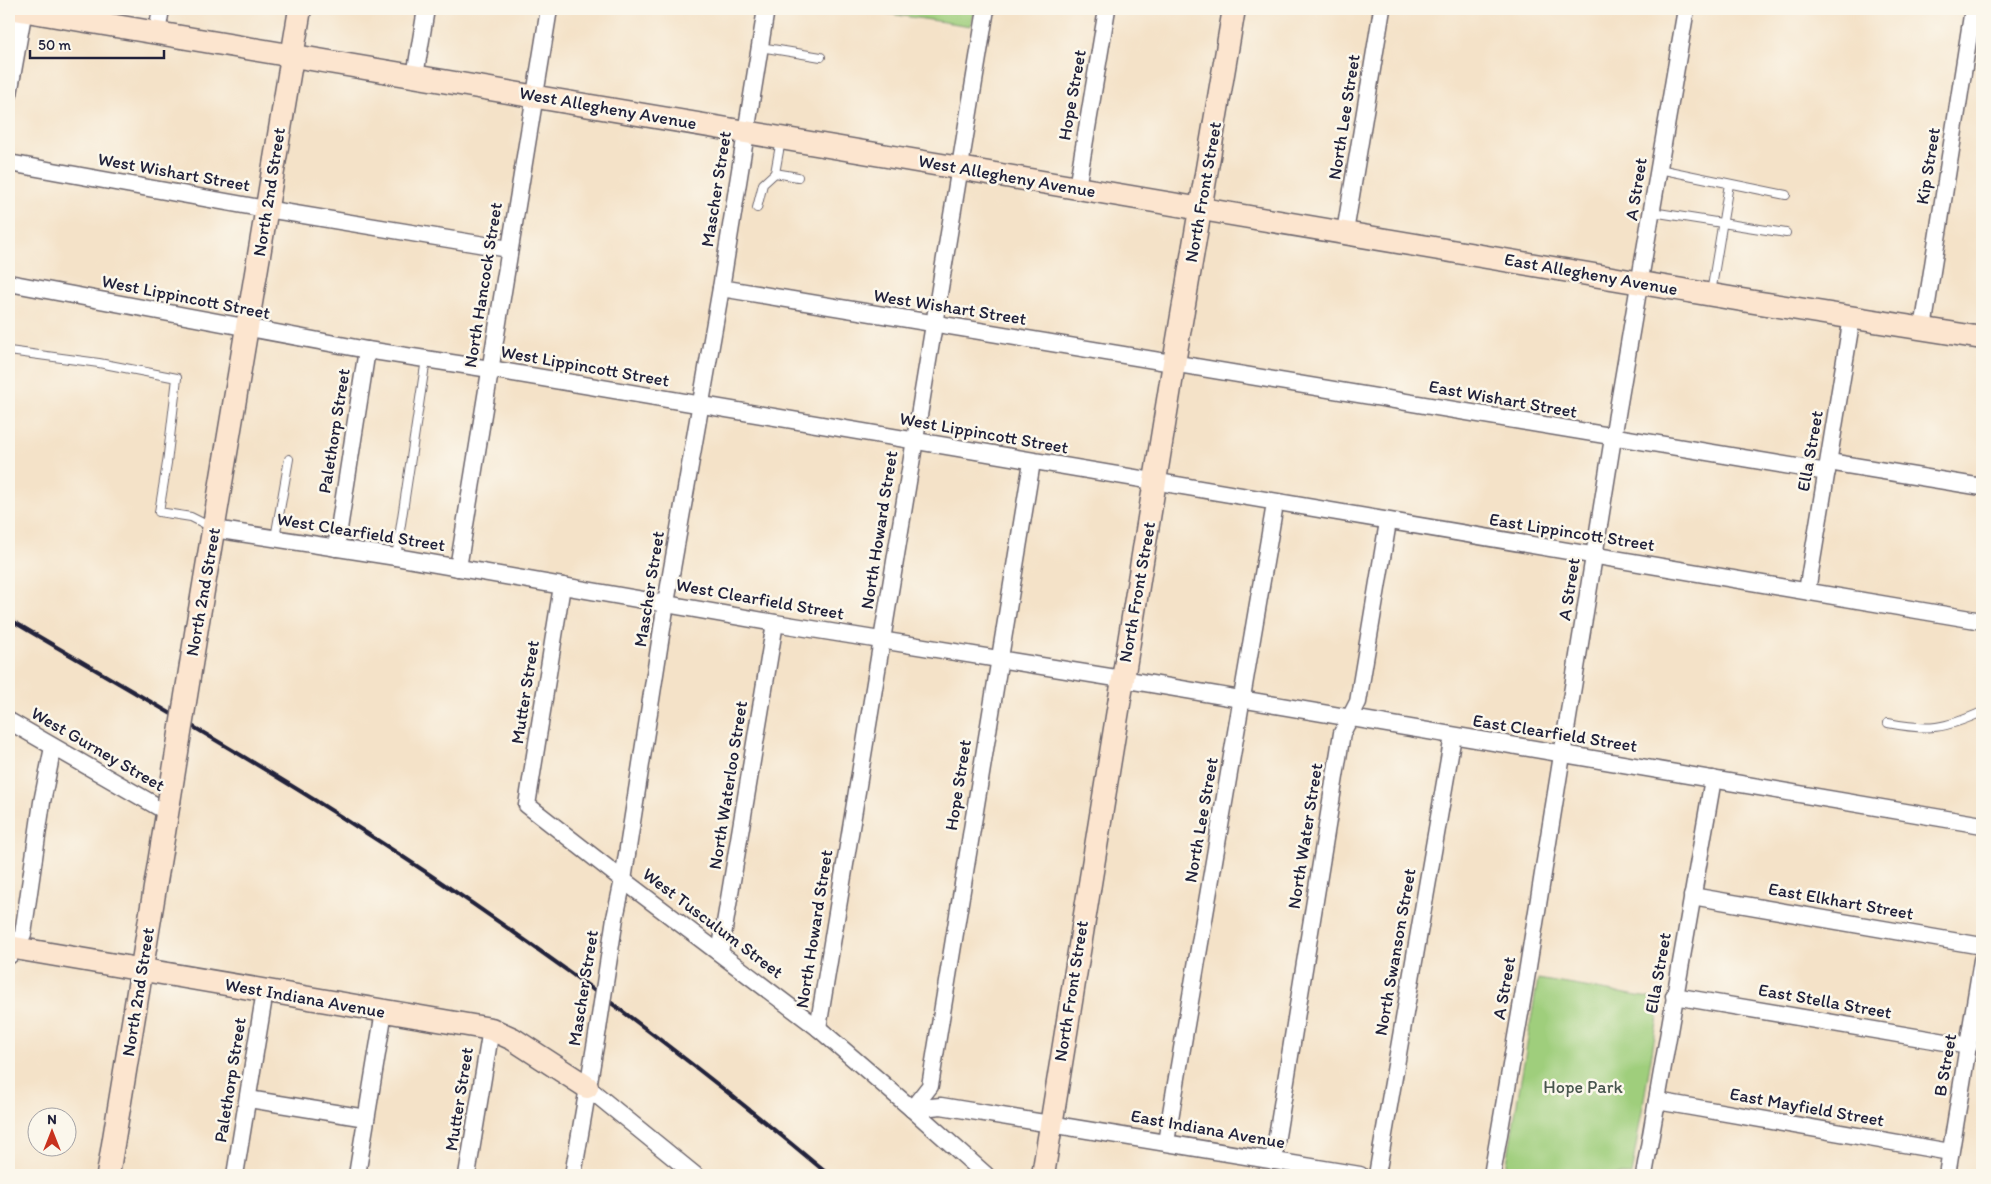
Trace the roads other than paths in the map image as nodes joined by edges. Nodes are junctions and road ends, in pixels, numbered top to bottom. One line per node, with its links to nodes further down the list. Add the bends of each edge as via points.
1 (21, 9): 13 (street, West Allegheny Avenue); 18 (street)
2 (161, 9): 13 (street)
3 (300, 9): 15 (street, North 2nd Street)
4 (426, 9): 17 (street)
5 (549, 9): 19 (street, North Hancock Street)
6 (766, 9): 14 (street, Mascher Street)
7 (986, 9): 23 (street, North Howard Street)
8 (1107, 9): 28 (street, Hope Street)
9 (1234, 9): 32 (street, North Front Street)
10 (1382, 9): 35 (street, North Lee Street)
11 (1686, 9): 24 (street, A Street)
12 (1969, 9): 45 (street, Kip Street)
13 (157, 32): 15 (street, West Allegheny Avenue)
14 (760, 46): 16 (lane); 20 (street, Mascher Street)
15 (292, 55): 17 (street, West Allegheny Avenue); 31 (street, North 2nd Street)
16 (821, 57)
17 (415, 76): 19 (street, West Allegheny Avenue)
18 (9, 94)
19 (535, 95): 20 (street, West Allegheny Avenue); 37 (street, North Hancock Street)
20 (746, 132): 21 (street, West Allegheny Avenue); 40 (street, Mascher Street)
21 (782, 138): 23 (street, West Allegheny Avenue); 25 (lane)
22 (9, 163): 31 (street, West Wishart Street)
23 (959, 168): 28 (street, West Allegheny Avenue); 43 (street, North Howard Street)
24 (1659, 170): 27 (lane); 33 (street, A Street)
25 (775, 173): 26 (lane); 30 (lane, via 763,184)
26 (798, 177)
27 (1729, 184): 29 (lane); 34 (lane)
28 (1077, 188): 32 (street, West Allegheny Avenue)
29 (1786, 195)
30 (757, 208)
31 (266, 209): 37 (street, West Wishart Street); 44 (street, North 2nd Street)
32 (1201, 209): 35 (street, East Allegheny Avenue); 50 (street, North Front Street)
33 (1652, 212): 34 (lane); 38 (street, A Street)
34 (1723, 223): 36 (lane); 41 (lane)
35 (1345, 232): 38 (street, East Allegheny Avenue)
36 (1786, 233)
37 (510, 249): 51 (street, North Hancock Street)
38 (1640, 282): 41 (street, East Allegheny Avenue); 53 (street, A Street)
39 (9, 283): 44 (street, West Lippincott Street)
40 (721, 288): 43 (street, West Wishart Street); 52 (street, Mascher Street)
41 (1710, 294): 42 (street, East Allegheny Avenue)
42 (1852, 317): 45 (street, East Allegheny Avenue); 57 (street, Ella Street)
43 (934, 324): 50 (street, West Wishart Street); 54 (street, North Howard Street)
44 (247, 329): 47 (street, West Lippincott Street); 62 (street, North 2nd Street)
45 (1923, 329): 46 (street, East Allegheny Avenue)
46 (1982, 338)
47 (367, 350): 49 (street, West Lippincott Street); 64 (street, Palethorp Street)
48 (9, 351): 62 (lane, via 177,378 168,463 158,512 190,517)
49 (426, 359): 51 (street, West Lippincott Street); 66 (lane)
50 (1174, 363): 53 (street, East Wishart Street); 58 (street, North Front Street)
51 (490, 369): 52 (street, West Lippincott Street); 67 (street, North Hancock Street)
52 (700, 406): 54 (street, West Lippincott Street); 70 (street, Mascher Street)
53 (1614, 438): 57 (street, East Wishart Street); 65 (street, A Street)
54 (914, 441): 56 (street, West Lippincott Street); 73 (street, North Howard Street)
55 (288, 459): 63 (lane)
56 (1032, 462): 58 (street, West Lippincott Street); 74 (street, Hope Street)
57 (1828, 467): 59 (street, East Wishart Street); 69 (street, Ella Street)
58 (1156, 482): 60 (street, East Lippincott Street); 75 (street, North Front Street)
59 (1982, 487)
60 (1275, 504): 61 (street, East Lippincott Street); 76 (street, North Lee Street)
61 (1388, 522): 65 (street, East Lippincott Street); 78 (street, North Water Street, via 1358,702)
62 (214, 529): 63 (street, West Clearfield Street); 86 (street, North 2nd Street, bridge)
63 (275, 538): 64 (street, West Clearfield Street)
64 (336, 548): 66 (street, West Clearfield Street)
65 (1595, 555): 69 (street, East Lippincott Street); 83 (street, A Street)
66 (396, 558): 67 (street, West Clearfield Street)
67 (458, 568): 68 (street, West Clearfield Street)
68 (562, 586): 70 (street, West Clearfield Street); 85 (street, Mutter Street)
69 (1807, 591): 71 (street, East Lippincott Street)
70 (666, 603): 72 (street, West Clearfield Street); 88 (street, Mascher Street)
71 (1982, 621)
72 (775, 623): 73 (street, West Clearfield Street); 92 (street, North Waterloo Street)
73 (881, 640): 74 (street, West Clearfield Street); 98 (street, North Howard Street)
74 (999, 659): 75 (street, West Clearfield Street); 104 (street, Hope Street, via 930,1086)
75 (1122, 679): 76 (street, East Clearfield Street); 106 (street, North Front Street)
76 (1242, 700): 78 (street, East Clearfield Street); 107 (street, North Lee Street)
77 (1982, 712): 80 (lane, via 1953,724 1932,728 1918,729)
78 (1349, 718): 81 (street, East Clearfield Street); 109 (street, North Water Street, via 1342,733)
79 (9, 721): 82 (street, West Gurney Street)
80 (1888, 723)
81 (1453, 736): 83 (street, East Clearfield Street); 119 (street, North Swanson Street)
82 (53, 747): 86 (street, West Gurney Street); 91 (street, via 23,934)
83 (1563, 754): 84 (street, East Clearfield Street); 120 (street, A Street)
84 (1713, 779): 87 (street, East Clearfield Street); 89 (street, Ella Street)
85 (527, 805): 88 (street, West Tusculum Street)
86 (168, 807): 94 (street, North 2nd Street)
87 (1982, 825)
88 (622, 880): 92 (street, West Tusculum Street); 101 (street, Mascher Street, bridge)
89 (1692, 896): 90 (street, East Elkhart Street); 96 (street, Ella Street)
90 (1982, 946)
91 (11, 951): 94 (street, West Indiana Avenue)
92 (720, 954): 98 (street, West Tusculum Street)
93 (1982, 960): 100 (street, B Street)
94 (142, 971): 95 (street, West Indiana Avenue); 111 (street, North 2nd Street)
95 (265, 991): 97 (street, West Indiana Avenue); 102 (street, Palethorp Street)
96 (1674, 996): 100 (street, East Stella Street); 103 (street, Ella Street)
97 (384, 1011): 99 (street, West Indiana Avenue); 105 (street)
98 (818, 1028): 104 (street, West Tusculum Street)
99 (491, 1030): 101 (street, West Indiana Avenue, via 513,1039); 114 (street, Mutter Street)
100 (1969, 1046): 108 (street, B Street)
101 (587, 1087): 110 (street); 115 (street, Mascher Street)
102 (248, 1099): 105 (street); 112 (street, Palethorp Street)
103 (1657, 1101): 108 (street, East Mayfield Street); 121 (street, Ella Street)
104 (912, 1108): 106 (street, via 941,1106); 116 (street, West Tusculum Street)
105 (366, 1118): 113 (street)
106 (1050, 1123): 107 (street, East Indiana Avenue); 117 (street, North Front Street)
107 (1166, 1142): 109 (street, East Indiana Avenue)
108 (1950, 1152): 122 (street, B Street)
109 (1282, 1164): 118 (street, East Indiana Avenue)
110 (689, 1173)
111 (108, 1175)
112 (235, 1175)
113 (357, 1175)
114 (467, 1175)
115 (573, 1175)
116 (986, 1175)
117 (1043, 1175)
118 (1360, 1175)
119 (1378, 1175)
120 (1492, 1175)
121 (1644, 1175)
122 (1947, 1175)

